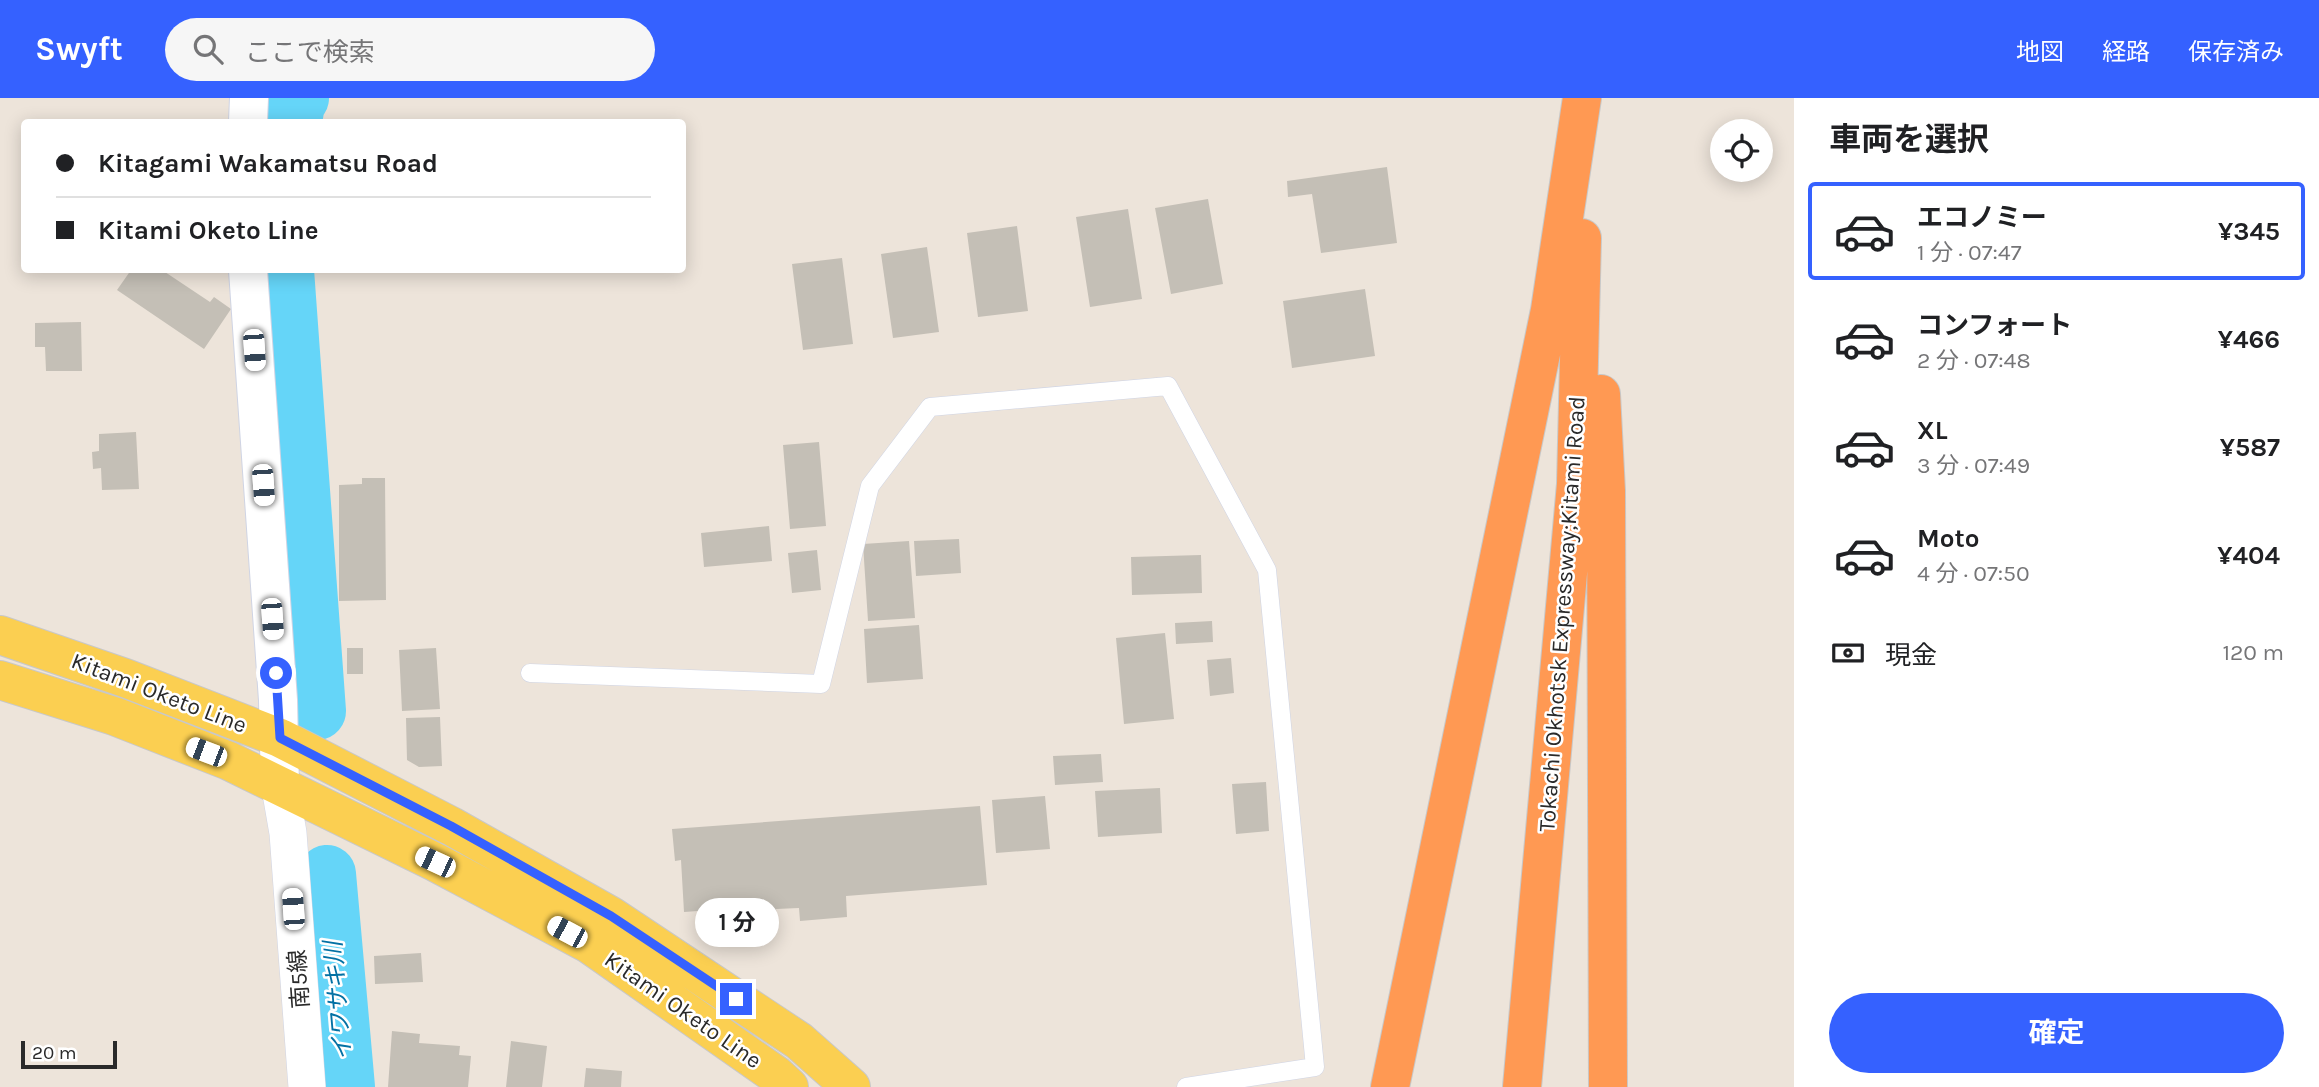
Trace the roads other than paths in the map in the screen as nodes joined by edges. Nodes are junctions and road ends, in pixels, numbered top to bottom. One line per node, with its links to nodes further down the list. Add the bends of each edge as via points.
1 (249, 98): 3 (street)
2 (1584, 98): 14 (highway, via 1550,310); 15 (highway, Tokachi Okhotsk Expressway;Kitami Road, via 1576,484); 16 (highway, via 1606,491)
3 (248, 119)
4 (248, 273): 8 (street)
5 (0, 635): 8 (main road, Kitami Oketo Line)
6 (530, 673): 13 (lane, via 821,684 870,486 930,407 1168,386 1267,570 1315,1067)
7 (0, 680): 9 (main road, Kitami Oketo Line, via 114,716 229,761)
8 (280, 738): 9 (street); 12 (main road, Kitami Oketo Line, via 611,916 799,1041)
9 (280, 787): 10 (street, 南5線, via 288,833); 11 (main road, Kitami Oketo Line, via 589,943)
10 (307, 1087)
11 (789, 1087)
12 (850, 1087)
13 (1186, 1087)
14 (1390, 1087)
15 (1522, 1087)
16 (1608, 1087)

